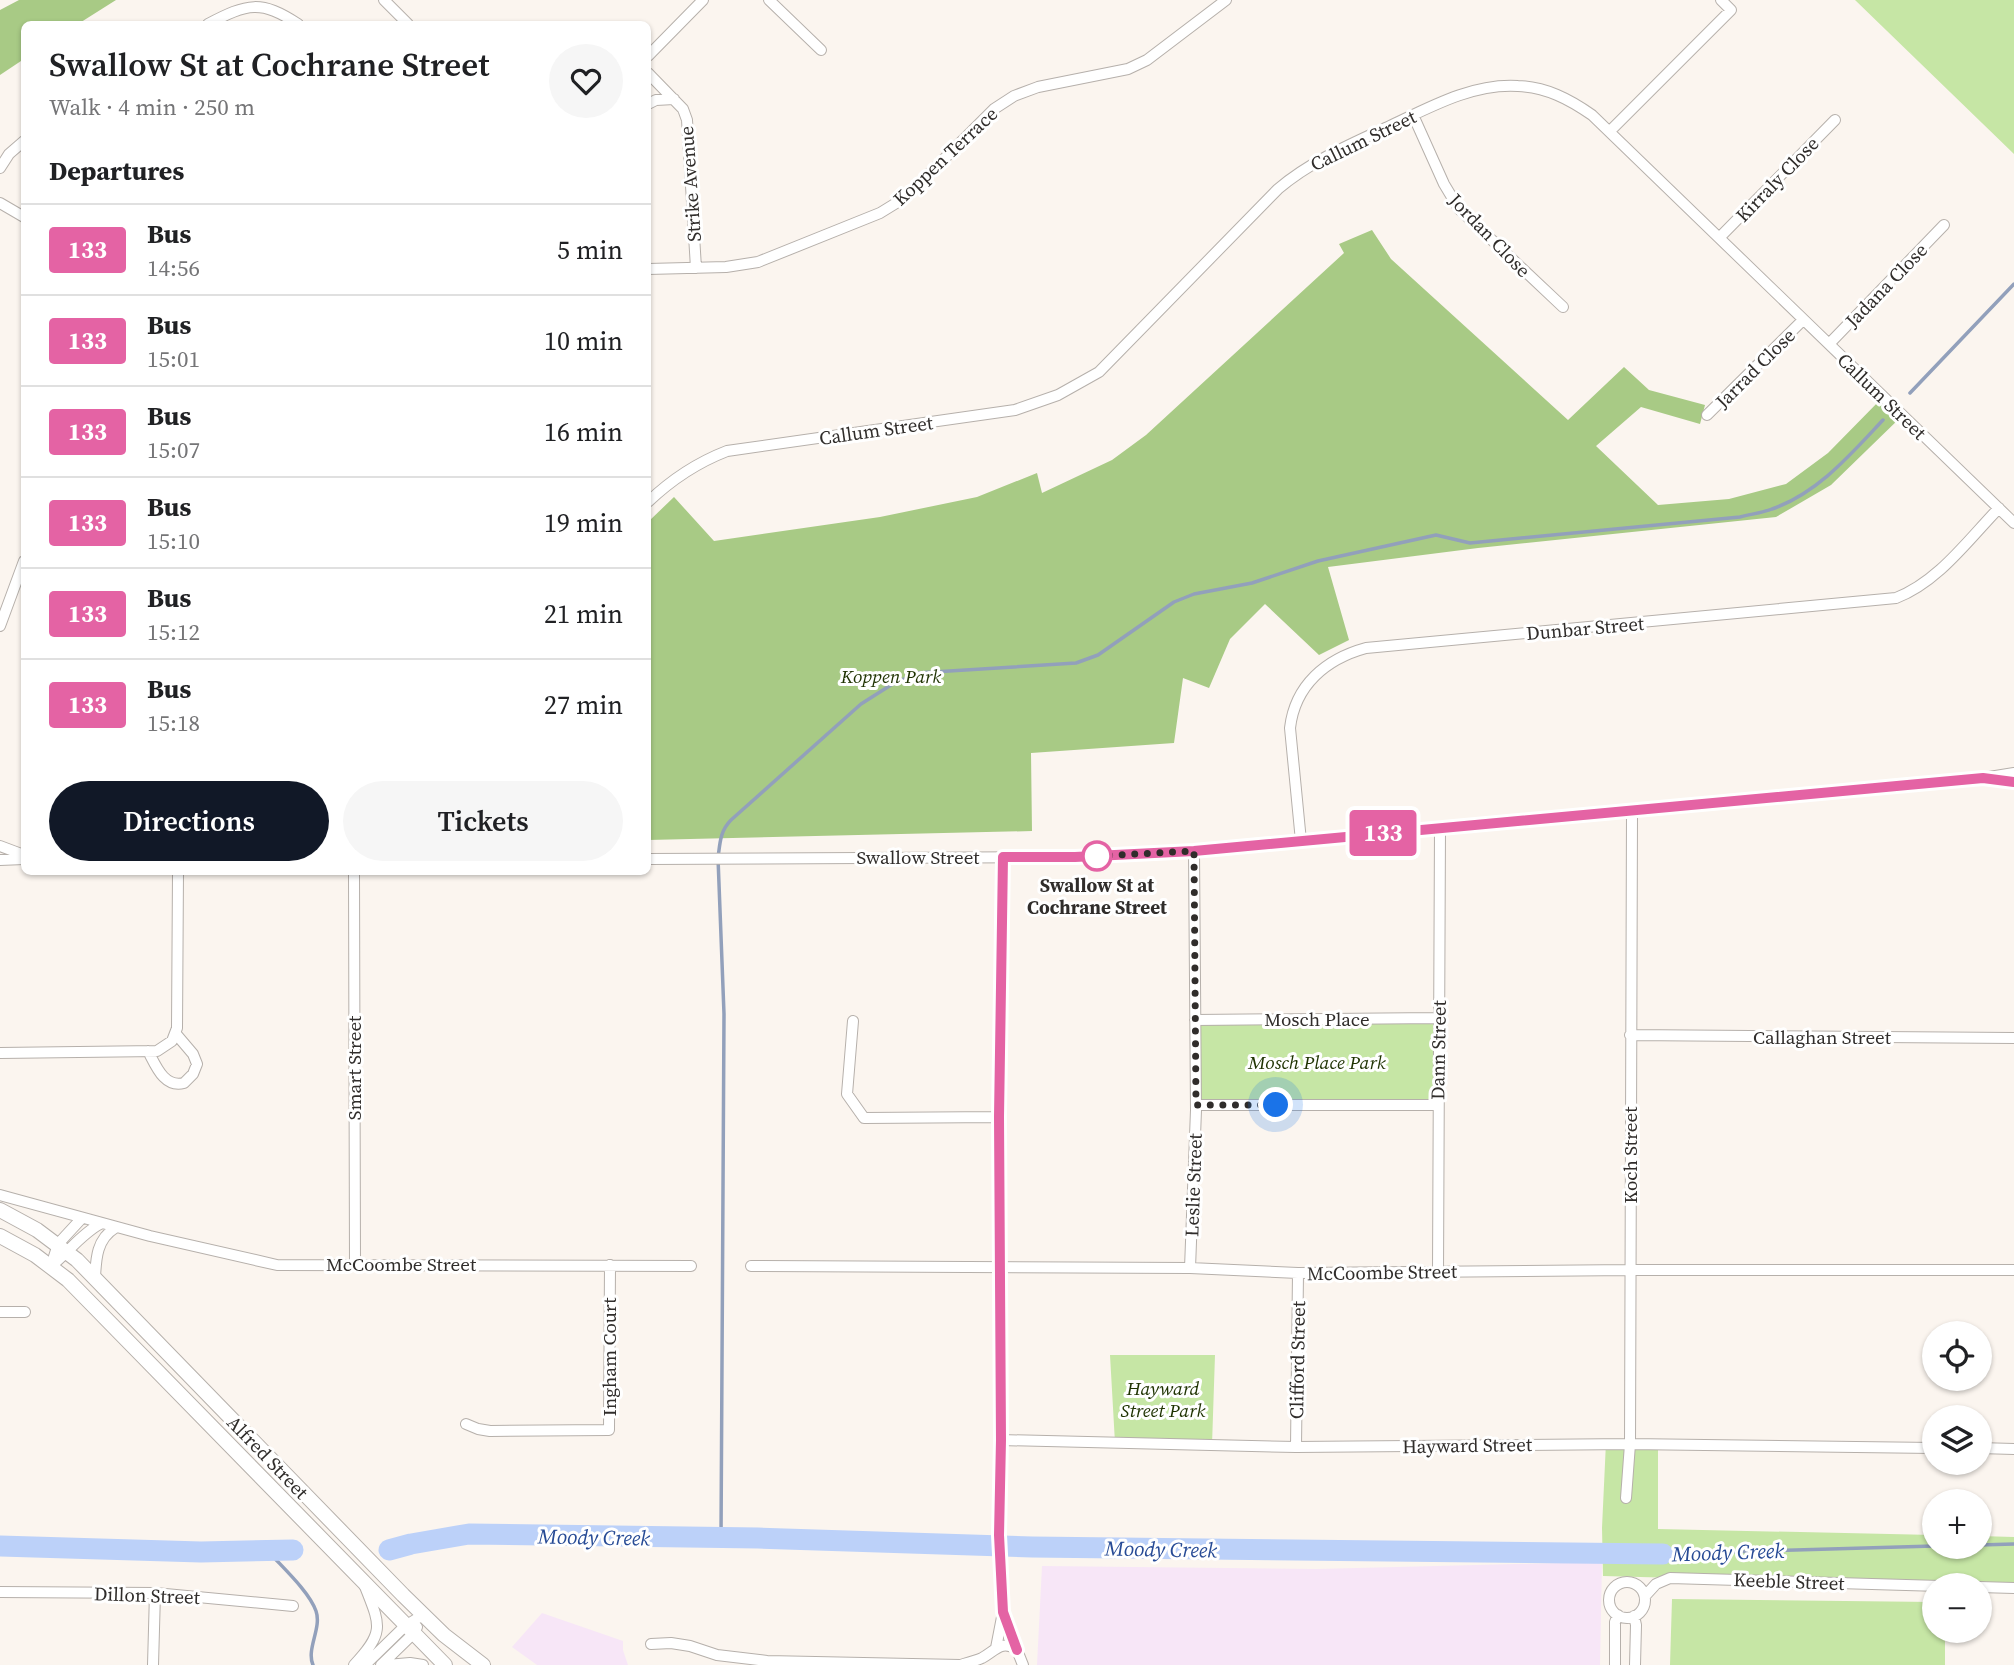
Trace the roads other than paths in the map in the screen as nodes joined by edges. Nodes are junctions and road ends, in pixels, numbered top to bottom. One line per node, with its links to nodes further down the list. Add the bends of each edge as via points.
1 (384, 0): 8 (street)
2 (704, 0): 10 (street)
3 (769, 0): 9 (street)
4 (1226, 0): 23 (street, Koppen Terrace, via 1147,60 1128,69 1014,96 994,109 906,197 887,209 758,262)
5 (1721, 0): 16 (street, via 1731,10)
6 (214, 21): 7 (street, via 261,1 282,9)
7 (295, 21)
8 (405, 21)
9 (821, 50)
10 (651, 53)
11 (651, 76): 12 (street, Strike Avenue)
12 (674, 99): 13 (street); 23 (street, Strike Avenue, via 683,109 688,127)
13 (651, 102)
14 (1413, 116): 16 (street, Callum Street, via 1472,91 1517,86 1558,94); 25 (street, Jordan Close, via 1460,209); 29 (street, Callum Street, via 1334,152 1278,189 1117,356 1080,385 1014,410 727,452 691,466)
15 (1835, 120): 22 (street, Kirraly Close)
16 (1610, 131): 22 (street, Callum Street)
17 (21, 144): 18 (street)
18 (0, 169)
19 (0, 202): 20 (street)
20 (21, 215)
21 (1944, 225): 27 (street, Jadana Close)
22 (1720, 237): 26 (street, Callum Street)
23 (695, 268): 24 (street, Koppen Terrace)
24 (651, 269)
25 (1563, 307)
26 (1803, 320): 27 (street, Callum Street); 28 (street, Jarrad Close)
27 (1829, 344): 30 (street, Callum Street)
28 (1707, 415)
29 (651, 499)
30 (1999, 508): 31 (street, Callum Street); 39 (street, Dunbar Street, via 1926,582 1896,598 1349,653 1318,671 1292,714)
31 (2014, 523)
32 (21, 569): 33 (street)
33 (0, 626)
34 (2014, 773): 35 (street, Swallow Street)
35 (1983, 778): 36 (street, Swallow Street); 37 (street, Swallow Street)
36 (2014, 782)
37 (1632, 812): 38 (street, Swallow Street); 53 (street, Koch Street)
38 (1440, 828): 39 (street, Swallow Street); 49 (street, Dann Street)
39 (1301, 841): 41 (street, Swallow Street)
40 (0, 846): 42 (street)
41 (1194, 851): 44 (street, Swallow Street); 50 (street, Leslie Street)
42 (21, 856)
43 (21, 857): 46 (street)
44 (1003, 857): 45 (street, Swallow Street); 59 (street)
45 (651, 859)
46 (0, 860)
47 (178, 875): 52 (street)
48 (354, 875): 67 (street, Smart Street)
49 (1438, 1018): 50 (street, Mosch Place); 58 (street, Dann Street)
50 (1195, 1020): 57 (street, Leslie Street)
51 (853, 1021): 59 (street, via 847,1094 864,1118)
52 (176, 1034): 55 (street, via 165,1047); 55 (street, via 197,1064 184,1083 166,1080)
53 (1630, 1035): 54 (street, Callaghan Street); 74 (street, Koch Street)
54 (2014, 1038)
55 (148, 1051): 56 (street)
56 (0, 1053)
57 (1196, 1105): 58 (street); 73 (street, Leslie Street)
58 (1437, 1105): 76 (street, Dann Street)
59 (999, 1117): 72 (street)
60 (0, 1195): 62 (street, McCoombe Street)
61 (0, 1210): 66 (main road)
62 (82, 1219): 63 (street, McCoombe Street); 66 (street)
63 (100, 1224): 64 (street, McCoombe Street); 66 (street)
64 (115, 1228): 67 (street, McCoombe Street, via 255,1262); 78 (street, via 100,1245)
65 (0, 1236): 69 (main road)
66 (63, 1249): 69 (street); 78 (main road, Alfred Street)
67 (355, 1264): 68 (street, McCoombe Street)
68 (610, 1265): 70 (street, McCoombe Street); 81 (street, Ingham Court, via 609,1430 490,1431)
69 (51, 1266): 89 (main road, Alfred Street)
70 (691, 1266)
71 (751, 1266): 72 (street, McCoombe Street)
72 (1000, 1266): 73 (street, McCoombe Street); 82 (street)
73 (1191, 1268): 77 (street, McCoombe Street)
74 (1631, 1270): 75 (street, McCoombe Street); 76 (street, McCoombe Street); 83 (street, Koch Street)
75 (2014, 1270)
76 (1438, 1272): 77 (street, McCoombe Street)
77 (1298, 1273): 84 (street, Clifford Street)
78 (95, 1277): 98 (main road, Alfred Street)
79 (0, 1312): 80 (street)
80 (25, 1312)
81 (466, 1423)
82 (1001, 1440): 84 (street, Hayward Street); 97 (street)
83 (1630, 1444): 84 (street, Hayward Street); 85 (street, Hayward Street); 88 (street, Koch Street)
84 (1296, 1447)
85 (1922, 1447)
86 (1992, 1448): 87 (street)
87 (2014, 1448)
88 (1626, 1499)
89 (363, 1581): 101 (main road, Alfred Street); 106 (street, via 377,1632)
90 (1922, 1585): 95 (street, Keeble Street, via 1670,1578)
91 (1992, 1587): 92 (street)
92 (2014, 1588)
93 (0, 1592): 94 (street, Dillon Street)
94 (155, 1593): 96 (street, Dillon Street); 105 (street)
95 (1645, 1596): 99 (street, via 1633,1583 1615,1586 1609,1601); 100 (street, via 1642,1609)
96 (293, 1606)
97 (1003, 1612): 103 (street); 104 (street)
98 (424, 1615): 101 (street); 112 (main road, Alfred Street)
99 (1618, 1615): 100 (street); 116 (street)
100 (1634, 1616): 117 (street)
101 (409, 1630): 107 (street); 108 (street); 111 (main road, Alfred Street)
102 (651, 1644): 113 (street, via 671,1643 716,1655 767,1661)
103 (993, 1650): 104 (street, via 1007,1645); 113 (street); 114 (street)
104 (1017, 1650): 115 (street)
105 (153, 1665)
106 (354, 1665)
107 (365, 1665)
108 (382, 1665)
109 (387, 1665): 110 (street)
110 (423, 1665)
111 (445, 1665)
112 (483, 1665)
113 (960, 1665)
114 (987, 1665)
115 (1023, 1665)
116 (1615, 1665)
117 (1635, 1665)

